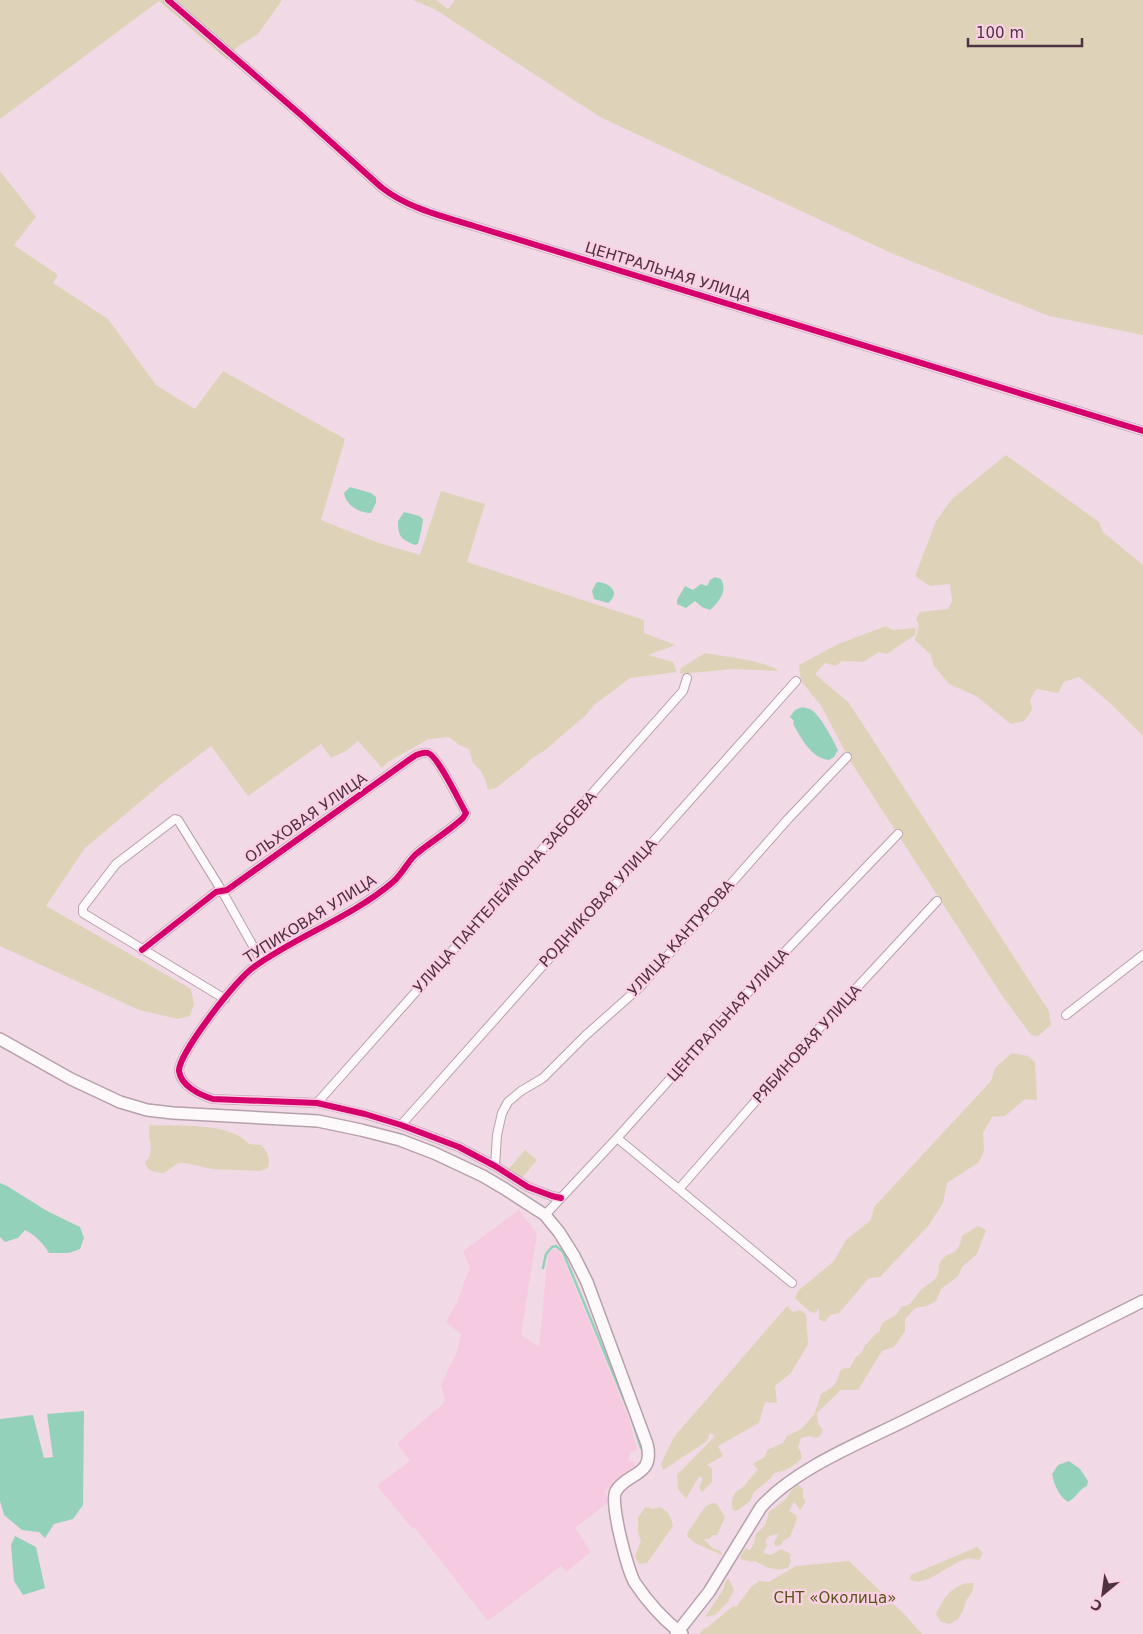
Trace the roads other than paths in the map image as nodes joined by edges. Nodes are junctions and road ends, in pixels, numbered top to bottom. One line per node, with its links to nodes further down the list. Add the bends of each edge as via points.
1 (168, 0): 2 (street, ЦЕНТРАЛЬНАЯ УЛИЦА, via 381,187 408,204)
2 (1143, 431)
3 (687, 678): 16 (street, УЛИЦА ПАНТЕЛЕЙМОНА ЗАБОЕВА, via 683,692)
4 (796, 681): 17 (street, РОДНИКОВАЯ УЛИЦА)
5 (847, 757): 19 (street, УЛИЦА КАНТУРОВА, via 640,987 543,1078 508,1102 497,1136)
6 (466, 813): 8 (street, ОЛЬХОВАЯ УЛИЦА, via 432,756 420,753); 12 (street, ТУПИКОВАЯ УЛИЦА, via 457,824 414,856 394,881 348,913)
7 (898, 834): 18 (street, ЦЕНТРАЛЬНАЯ УЛИЦА, via 776,960)
8 (222, 891): 10 (street, ОЛЬХОВАЯ УЛИЦА, via 216,892); 10 (street, via 182,823 175,819 116,864 83,907 83,913); 12 (street)
9 (937, 901): 20 (street, РЯБИНОВАЯ УЛИЦА)
10 (142, 950): 13 (street)
11 (1143, 955): 14 (street)
12 (262, 962): 13 (street, ТУПИКОВАЯ УЛИЦА, via 239,979)
13 (225, 998): 16 (street, ТУПИКОВАЯ УЛИЦА, via 180,1064 179,1072 189,1087 212,1098)
14 (1066, 1015)
15 (0, 1039): 22 (street, via 71,1079 120,1102 147,1110 318,1121 400,1140 483,1176)
16 (316, 1103): 17 (street)
17 (401, 1125): 19 (street, via 459,1147)
18 (617, 1138): 20 (street); 21 (street, ЦЕНТРАЛЬНАЯ УЛИЦА)
19 (496, 1166): 21 (street, via 528,1187)
20 (679, 1188): 23 (street)
21 (560, 1198): 22 (street, ЦЕНТРАЛЬНАЯ УЛИЦА)
22 (544, 1215): 25 (street, via 559,1232 587,1282 647,1444 649,1453 642,1471 623,1483 615,1491 613,1500 634,1581)
23 (792, 1283)
24 (1143, 1301): 25 (street, via 789,1482 761,1507 709,1592)
25 (679, 1633)

